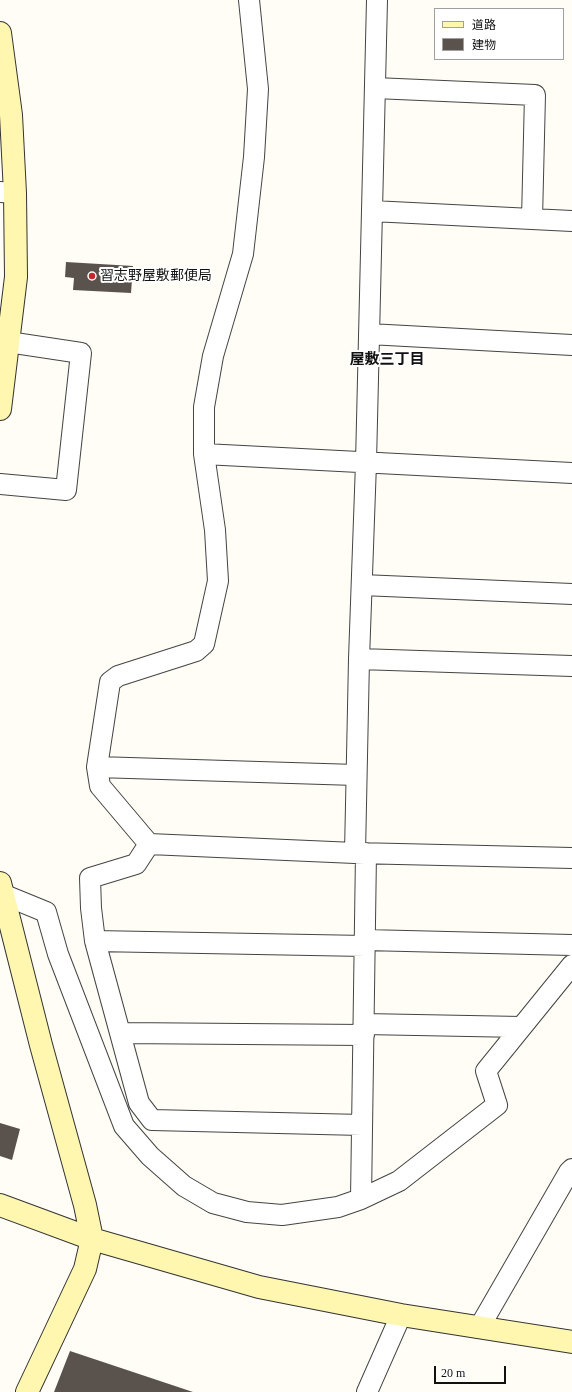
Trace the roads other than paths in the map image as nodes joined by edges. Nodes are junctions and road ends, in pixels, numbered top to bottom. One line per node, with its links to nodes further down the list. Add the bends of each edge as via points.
1 (249, 0): 13 (street, via 258,89 254,157 243,254 210,370 204,407)
2 (378, 0): 4 (street)
3 (0, 33): 5 (street, via 11,115)
4 (375, 88): 6 (street); 7 (street, via 535,95)
5 (8, 192): 10 (street, via 16,276)
6 (372, 211): 7 (street); 9 (street)
7 (532, 219): 8 (street)
8 (572, 221)
9 (369, 334): 11 (street); 14 (street)
10 (8, 342): 12 (street); 16 (street, via 81,352 66,490)
11 (572, 345)
12 (0, 409)
13 (204, 454): 14 (street); 21 (street, via 218,581 204,644 196,651 118,676 110,682)
14 (366, 462): 15 (street); 17 (street)
15 (572, 473)
16 (0, 484)
17 (362, 585): 18 (street); 19 (street)
18 (572, 594)
19 (359, 660): 20 (street); 22 (street)
20 (572, 666)
21 (98, 767): 22 (street); 23 (street, via 100,786)
22 (356, 774): 24 (street)
23 (149, 844): 24 (street); 27 (street, via 136,864 90,878)
24 (361, 853): 25 (street); 28 (street)
25 (572, 858)
26 (1, 889): 36 (street, via 46,912 58,954 124,1126 150,1156 184,1186 213,1203 247,1212 282,1215 338,1207); 38 (street)
27 (95, 941): 28 (street); 33 (street)
28 (365, 943): 29 (street); 32 (street)
29 (572, 945)
30 (572, 965): 31 (street)
31 (521, 1027): 32 (street); 36 (street, via 486,1071 497,1105 399,1181)
32 (364, 1030): 33 (street); 34 (street)
33 (121, 1033): 34 (street, via 139,1103 152,1120)
34 (362, 1125): 36 (street)
35 (572, 1169): 40 (street)
36 (361, 1199)
37 (0, 1205): 38 (street)
38 (92, 1239): 39 (street, via 259,1287); 42 (street, via 85,1269)
39 (401, 1315): 40 (street); 43 (street)
40 (479, 1328): 41 (street)
41 (572, 1342)
42 (27, 1392)
43 (366, 1392)

